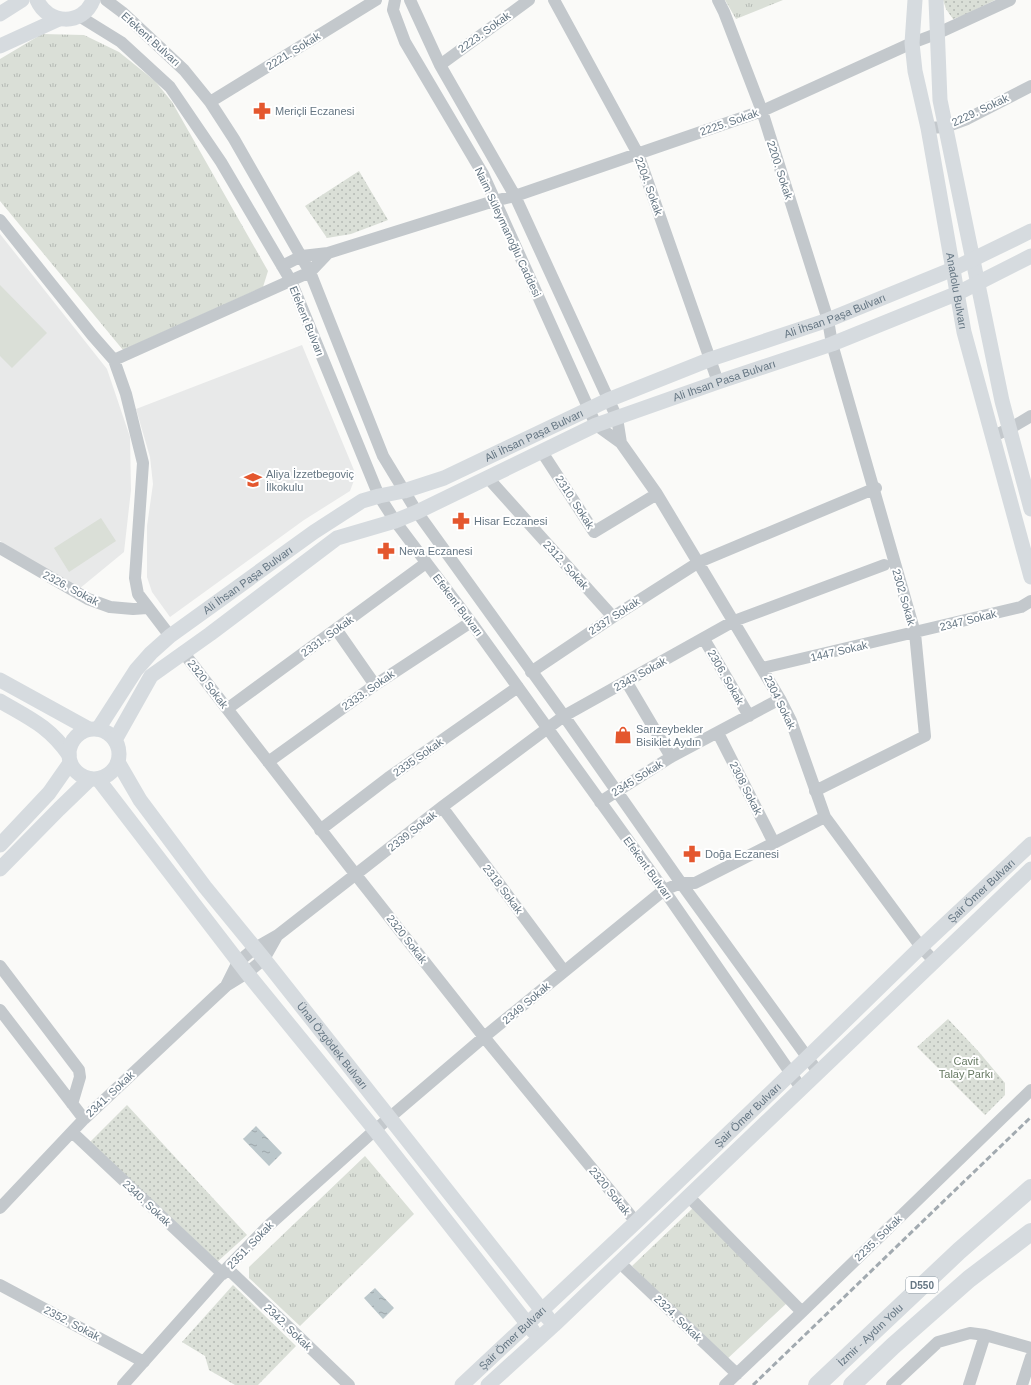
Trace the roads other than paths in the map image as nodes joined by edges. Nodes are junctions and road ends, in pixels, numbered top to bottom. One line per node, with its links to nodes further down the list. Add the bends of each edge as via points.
1 (22, 0): 14 (main road)
2 (37, 0): 16 (main road, via 43,10)
3 (93, 0): 15 (main road, via 87,10)
4 (106, 0): 22 (street, Efekent Bulvarı, via 184,70)
5 (376, 0): 22 (street, 2221. Sokak)
6 (395, 0): 28 (street, Naim Süleymanoğlu Caddesi, via 393,10 405,42 483,174)
7 (410, 0): 20 (street, Naim Süleymanoğlu Caddesi)
8 (528, 0): 20 (street, 2223. Sokak)
9 (554, 0): 26 (street, 2204. Sokak)
10 (718, 0): 23 (street, 2200. Sokak)
11 (915, 0): 18 (main road, Anadolu Bulvarı)
12 (936, 0): 17 (main road, Anadolu Bulvarı)
13 (1010, 0): 17 (street, 2225. Sokak)
14 (0, 14)
15 (79, 16): 16 (main road); 35 (street, Efekent Bulvarı, via 121,42 170,87 221,162)
16 (59, 19): 19 (main road)
17 (936, 34): 18 (street, 2225. Sokak); 24 (main road, Anadolu Bulvarı, via 940,100)
18 (912, 43): 23 (street, 2225. Sokak); 25 (main road, Anadolu Bulvarı, via 915,71)
19 (0, 46)
20 (440, 65): 27 (street, Naim Süleymanoğlu Caddesi)
21 (1031, 86): 24 (street, 2229. Sokak, via 967,119)
22 (210, 102): 32 (street, Efekent Bulvarı)
23 (762, 111): 26 (street, 2225. Sokak); 41 (street, 2200. Sokak)
24 (945, 126): 25 (street, 2229. Sokak); 34 (main road, Anadolu Bulvarı)
25 (928, 128): 36 (main road, Anadolu Bulvarı)
26 (638, 154): 27 (street, 2225. Sokak); 43 (street, 2204. Sokak)
27 (515, 196): 28 (street, 2225. Sokak); 46 (street, Naim Süleymanoğlu Caddesi)
28 (494, 201): 31 (street, 2225. Sokak); 47 (street, Naim Süleymanoğlu Caddesi)
29 (0, 220): 44 (street)
30 (1031, 231): 34 (main road, Ali İhsan Paşa Bulvarı)
31 (328, 253): 32 (street, 2225. Sokak); 37 (street)
32 (302, 256): 35 (street, 2225. Sokak); 37 (street, Efekent Bulvarı)
33 (1031, 256): 39 (main road)
34 (972, 260): 36 (main road, Ali İhsan Paşa Bulvarı); 39 (main road, Anadolu Bulvarı)
35 (282, 266): 38 (street, Efekent Bulvarı)
36 (953, 270): 40 (main road, Anadolu Bulvarı); 41 (main road, Ali İhsan Paşa Bulvarı)
37 (310, 272): 38 (street); 57 (street, Efekent Bulvarı, via 384,456)
38 (291, 281): 44 (street); 59 (street, Efekent Bulvarı)
39 (978, 284): 40 (main road); 51 (main road, Anadolu Bulvarı)
40 (958, 293): 42 (main road); 52 (main road, Anadolu Bulvarı, via 964,332)
41 (828, 320): 42 (street, 2200. Sokak); 43 (main road, Ali İhsan Paşa Bulvarı)
42 (832, 344): 45 (main road, Ali Ihsan Pasa Bulvarı); 56 (street, 2302 Sokak)
43 (711, 359): 45 (street, 2204. Sokak); 46 (main road, Ali İhsan Paşa Bulvarı)
44 (114, 360): 69 (street, via 126,394 143,464 135,578 138,594)
45 (718, 382): 49 (main road, Ali Ihsan Pasa Bulvarı)
46 (608, 400): 47 (main road, Ali İhsan Paşa Bulvarı); 49 (street, Naim Süleymanoğlu Caddesi)
47 (588, 408): 50 (street, Naim Süleymanoğlu Caddesi); 57 (main road, Ali İhsan Paşa Bulvarı, via 444,478)
48 (1031, 416): 51 (street)
49 (617, 418): 50 (main road, Ali İhsan Paşa Bulvarı); 53 (street, Naim Süleymanoğlu Caddesi)
50 (596, 425): 53 (street); 54 (main road, Ali İhsan Paşa Bulvarı)
51 (1009, 429): 52 (street); 60 (main road, Anadolu Bulvarı)
52 (993, 436): 67 (main road, Anadolu Bulvarı)
53 (621, 443): 58 (street, 2304 Sokak)
54 (542, 452): 55 (main road, Ali İhsan Paşa Bulvarı); 58 (street, 2310. Sokak, via 594,532)
55 (488, 478): 61 (main road, Ali İhsan Paşa Bulvarı); 70 (street, 2312. Sokak)
56 (874, 488): 64 (street, 2337 Sokak); 74 (street, 2302 Sokak)
57 (404, 491): 59 (main road, Ali İhsan Paşa Bulvarı); 61 (street, Efekent Bulvarı)
58 (657, 494): 64 (street, 2304 Sokak)
59 (379, 496): 62 (street, Efekent Bulvarı); 75 (main road, Ali İhsan Paşa Bulvarı, via 362,501 314,532)
60 (1031, 509)
61 (416, 512): 62 (main road, Ali İhsan Paşa Bulvarı); 79 (street, Efekent Bulvarı)
62 (395, 521): 65 (street, Efekent Bulvarı); 77 (main road, Ali İhsan Paşa Bulvarı, via 337,538)
63 (0, 548): 69 (street, 2326. Sokak, via 88,599 110,607)
64 (699, 562): 70 (street, 2337 Sokak); 71 (street, 2304 Sokak)
65 (426, 563): 72 (street, Efekent Bulvarı); 73 (street, 2331. Sokak)
66 (884, 565): 71 (street, 2343 Sokak)
67 (1031, 577)
68 (1028, 606): 74 (street, 2347 Sokak)
69 (147, 608): 75 (street)
70 (612, 617): 79 (street, 2337 Sokak)
71 (734, 621): 76 (street, 2343 Sokak); 78 (street, 2304 Sokak)
72 (471, 622): 82 (street, 2333. Sokak); 83 (street, Efekent Bulvarı)
73 (336, 629): 82 (street); 86 (street, 2331. Sokak)
74 (915, 633): 78 (street, 1447 Sokak); 99 (street, 2302 Sokak, via 925,736)
75 (170, 636): 90 (main road, Ali İhsan Paşa Bulvarı, via 136,670)
76 (704, 639): 81 (street, 2343 Sokak); 88 (street, 2306. Sokak)
77 (183, 652): 86 (street, 2320 Sokak); 92 (main road, Ali İhsan Paşa Bulvarı, via 151,676)
78 (763, 668): 84 (street, 2304 Sokak)
79 (531, 672): 87 (street, Efekent Bulvarı)
80 (0, 680): 90 (main road)
81 (626, 681): 87 (street, 2343 Sokak); 93 (street)
82 (375, 685): 96 (street, 2333. Sokak)
83 (518, 687): 89 (street, Efekent Bulvarı); 103 (street, 2335 Sokak, via 388,778)
84 (780, 699): 88 (street, 2345 Sokak); 99 (street, 2304 Sokak, via 791,721)
85 (0, 701): 94 (main road, via 40,724 59,740)
86 (227, 709): 96 (street, 2320 Sokak)
87 (564, 716): 89 (street, 2343 Sokak); 98 (street, Efekent Bulvarı)
88 (749, 716): 91 (street, 2345 Sokak)
89 (548, 728): 100 (street, Efekent Bulvarı); 101 (street, 2339 Sokak)
90 (94, 729): 92 (main road, via 106,732); 94 (main road, via 74,738 70,746)
91 (718, 732): 93 (street, 2345 Sokak); 104 (street, 2308 Sokak)
92 (115, 740): 95 (main road, via 119,750)
93 (671, 757): 98 (street, 2345 Sokak)
94 (70, 759): 97 (main road, via 75,771); 106 (main road, via 49,793)
95 (118, 762): 97 (main road, via 112,772 105,777); 113 (main road, Ünal Özgödek Bulvarı, via 140,800)
96 (268, 762): 103 (street, 2320 Sokak)
97 (94, 779): 107 (main road, via 59,809); 116 (main road, Ünal Özgödek Bulvarı)
98 (617, 791): 100 (street, 2345 Sokak); 110 (street, Efekent Bulvarı)
99 (815, 792): 102 (street, 2304 Sokak)
100 (600, 802): 111 (street, Efekent Bulvarı)
101 (442, 807): 109 (street, 2339 Sokak); 117 (street, 2318 Sokak)
102 (825, 817): 104 (street, 2349 Sokak); 112 (street, 2304 Sokak)
103 (320, 830): 109 (street, 2320 Sokak)
104 (774, 843): 110 (street, 2349 Sokak, via 695,883)
105 (1031, 844): 112 (main road, Şair Ömer Bulvarı)
106 (0, 845)
107 (0, 869)
108 (1031, 869): 114 (main road, Şair Ömer Bulvarı)
109 (356, 875): 113 (street, 2339 Sokak, via 278,935); 119 (street, 2320 Sokak)
110 (681, 883): 111 (street, 2349 Sokak); 120 (street, Efekent Bulvarı)
111 (664, 890): 117 (street, 2349 Sokak); 122 (street, Efekent Bulvarı)
112 (921, 947): 114 (street, 2304 Sokak); 120 (main road, Şair Ömer Bulvarı)
113 (259, 954): 116 (street); 126 (main road, Ünal Özgödek Bulvarı)
114 (934, 962): 121 (main road, Şair Ömer Bulvarı)
115 (0, 966): 125 (street, via 79,1070 80,1077)
116 (242, 967): 127 (street, 2341. Sokak, via 226,986); 128 (main road, Ünal Özgödek Bulvarı)
117 (564, 971): 119 (street, 2349 Sokak)
118 (0, 1010): 125 (street)
119 (484, 1037): 126 (street, 2349 Sokak); 133 (street, 2320 Sokak)
120 (808, 1058): 121 (street, Efekent Bulvarı); 122 (main road, Şair Ömer Bulvarı)
121 (818, 1072): 123 (main road, Şair Ömer Bulvarı)
122 (790, 1073): 123 (street, Efekent Bulvarı); 133 (main road, Şair Ömer Bulvarı)
123 (800, 1088): 131 (main road, Şair Ömer Bulvarı)
124 (1031, 1090): 141 (street, 2235. Sokak)
125 (72, 1104): 127 (street)
126 (389, 1118): 128 (street, 2351. Sokak); 140 (main road, Ünal Özgödek Bulvarı)
127 (84, 1119): 129 (street, 2341. Sokak)
128 (375, 1130): 137 (street, 2351. Sokak, via 267,1227); 142 (main road, Ünal Özgödek Bulvarı)
129 (72, 1132): 132 (street, 2341. Sokak); 137 (street, 2340. Sokak)
130 (1031, 1188): 155 (highway, İzmir - Aydın Yolu / D550, via 958,1251)
131 (688, 1196): 136 (main road, Şair Ömer Bulvarı); 141 (street)
132 (0, 1208)
133 (636, 1222): 140 (main road, Şair Ömer Bulvarı)
134 (1031, 1232): 138 (highway, D550)
135 (1031, 1248): 138 (highway)
136 (620, 1262): 143 (main road, Şair Ömer Bulvarı); 149 (street, 2324. Sokak)
137 (225, 1271): 148 (street, 2351. Sokak); 151 (street, 2342. Sokak)
138 (968, 1279): 156 (highway, D550)
139 (0, 1285): 148 (street, 2352. Sokak)
140 (542, 1311): 142 (main road, Şair Ömer Bulvarı); 143 (main road, Ünal Özgödek Bulvarı)
141 (802, 1312): 149 (street, 2235. Sokak)
142 (527, 1324): 145 (main road, Ünal Özgödek Bulvarı); 152 (main road, Şair Ömer Bulvarı)
143 (554, 1325): 145 (main road, Şair Ömer Bulvarı)
144 (985, 1335): 146 (street); 157 (street, via 970,1333 938,1342); 158 (street)
145 (539, 1338): 153 (main road, Şair Ömer Bulvarı)
146 (1031, 1348)
147 (1031, 1357): 159 (street)
148 (144, 1362): 150 (street, 2351. Sokak)
149 (737, 1374): 154 (street, 2235. Sokak)
150 (123, 1385)
151 (349, 1385)
152 (462, 1385)
153 (488, 1385)
154 (725, 1385)
155 (817, 1385)
156 (852, 1385)
157 (892, 1385)
158 (968, 1385)
159 (1022, 1385)

